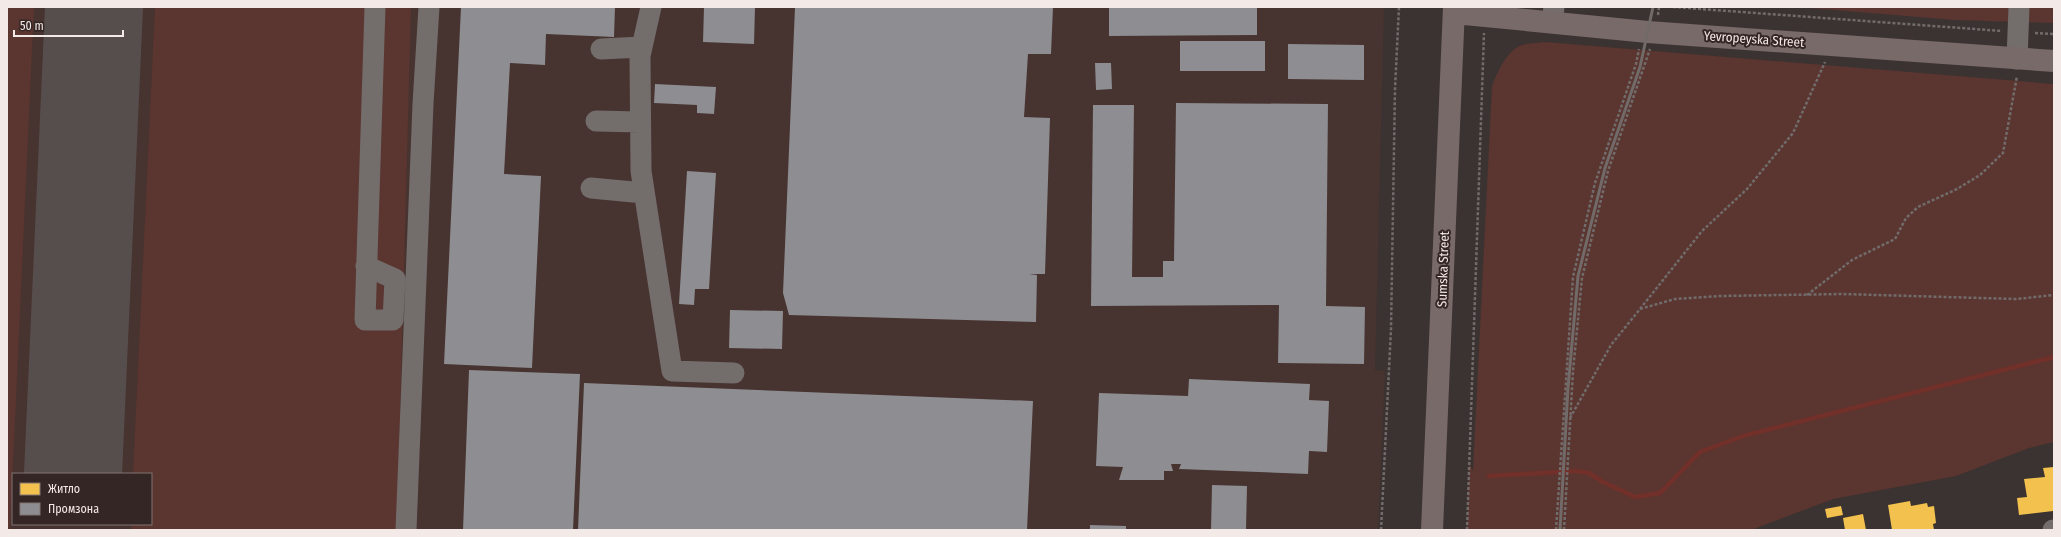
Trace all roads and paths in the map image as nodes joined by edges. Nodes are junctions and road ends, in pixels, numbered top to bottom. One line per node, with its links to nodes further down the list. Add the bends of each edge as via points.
1 (375, 7): 23 (lane)
2 (429, 7): 29 (lane)
3 (651, 7): 13 (lane)
4 (1399, 7): 30 (path, via 1391,329)
5 (1673, 7): 10 (path)
6 (2019, 7): 10 (lane)
7 (1454, 10): 8 (main road, Yevropeyska Street); 31 (main road, Sumska Street)
8 (1485, 15): 9 (main road, Yevropeyska Street); 32 (path)
9 (1553, 15): 12 (main road, Yevropeyska Street)
10 (2018, 33): 11 (path); 17 (lane)
11 (2054, 34)
12 (1832, 45): 17 (main road, Yevropeyska Street); 26 (path, via 1793,133 1747,189 1702,231)
13 (642, 47): 16 (lane); 20 (lane)
14 (1639, 47): 33 (path, via 1636,64 1595,183 1573,277)
15 (1650, 48): 28 (path, via 1608,171 1585,263)
16 (601, 49)
17 (2018, 59): 18 (main road, Yevropeyska Street); 24 (path, via 2003,153 1980,175 1957,190 1918,207 1906,218 1895,239 1852,260)
18 (2054, 61)
19 (596, 121): 20 (lane)
20 (640, 122): 22 (lane, via 640,171)
21 (591, 188): 22 (lane)
22 (644, 193): 27 (lane, via 672,371)
23 (366, 266)
24 (1806, 295): 25 (path, via 2016,299); 26 (path, via 1675,299)
25 (2054, 295)
26 (1640, 309): 28 (path, via 1611,344)
27 (734, 373)
28 (1570, 418): 34 (path)
29 (406, 530)
30 (1382, 530)
31 (1432, 530)
32 (1467, 530)
33 (1556, 530)
34 (1564, 530)

